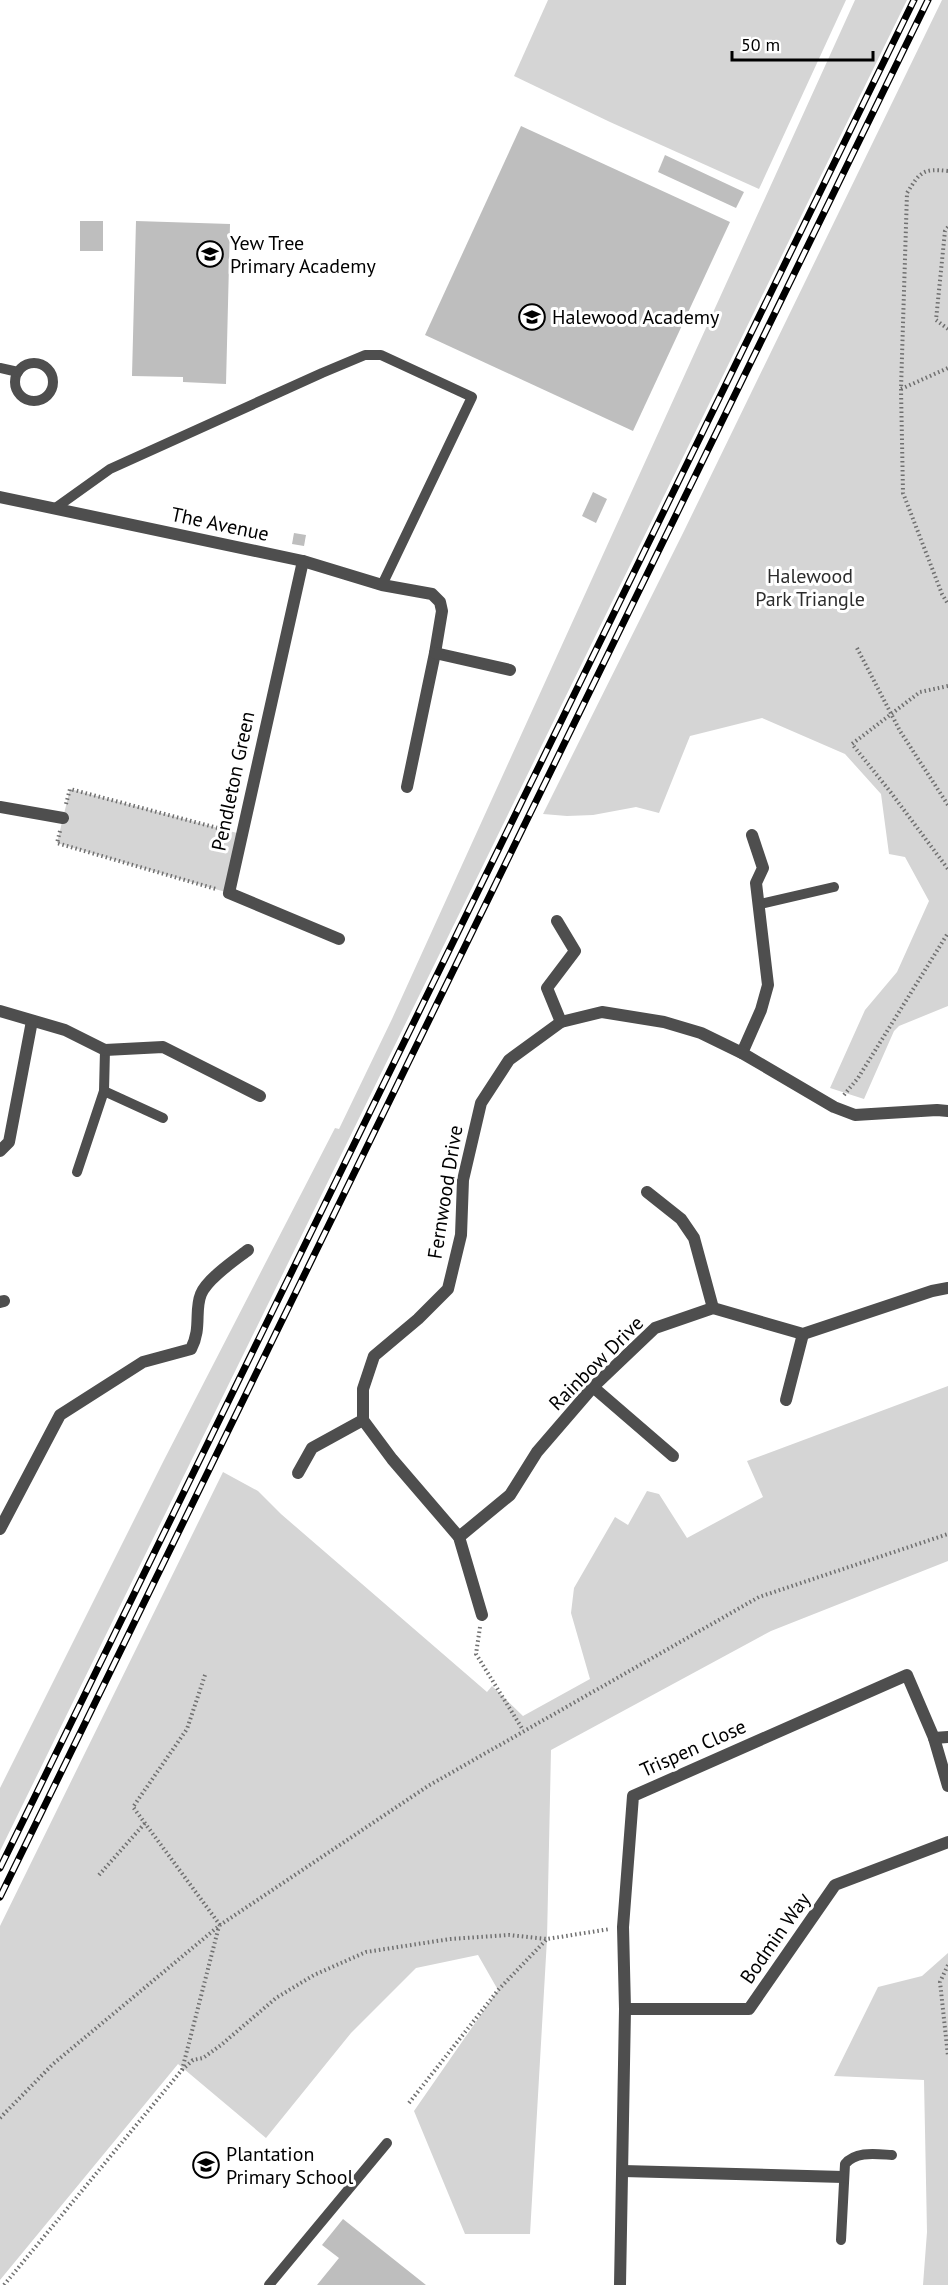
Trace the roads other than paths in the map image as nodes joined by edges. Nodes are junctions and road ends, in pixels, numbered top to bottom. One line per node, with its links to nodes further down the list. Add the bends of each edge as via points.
1 (0, 368): 2 (lane)
2 (18, 372)
3 (0, 497): 4 (street, The Avenue)
4 (54, 509): 5 (street, The Avenue); 6 (lane, via 110,469 365,355 381,355 472,397)
5 (303, 561): 6 (street, The Avenue); 16 (street, Pendleton Green, via 229,893)
6 (382, 585): 7 (street, The Avenue, via 432,594 440,602)
7 (435, 653): 8 (street); 9 (street)
8 (510, 670)
9 (407, 787)
10 (0, 807): 11 (street)
11 (63, 818)
12 (752, 835): 14 (street, via 763,868 756,883)
13 (834, 887): 14 (lane)
14 (760, 904): 21 (street, via 768,985)
15 (556, 921): 19 (street, via 575,951 547,988)
16 (339, 939)
17 (0, 1011): 18 (street)
18 (32, 1021): 20 (street, via 65,1030); 26 (street, via 9,1142)
19 (561, 1023): 21 (street, Fernwood Drive, via 603,1012 664,1022 701,1033); 35 (street, Fernwood Drive, via 509,1060 481,1103 463,1180 461,1235 448,1289 374,1356 363,1389)
20 (105, 1050): 22 (lane); 23 (street, via 163,1047)
21 (742, 1053): 24 (street, Fernwood Drive, via 834,1107 855,1115)
22 (104, 1091): 25 (lane); 27 (lane)
23 (260, 1096)
24 (948, 1112)
25 (163, 1118)
26 (0, 1151)
27 (77, 1172)
28 (647, 1192): 31 (street, via 681,1220 694,1238)
29 (248, 1250): 38 (street, via 200,1295 197,1338 191,1349 143,1362 60,1415)
30 (948, 1288): 32 (street)
31 (712, 1308): 32 (street); 33 (street, Rainbow Drive, via 656,1329)
32 (803, 1334): 34 (street)
33 (593, 1387): 36 (street); 39 (street, Rainbow Drive, via 537,1452 510,1495)
34 (786, 1400)
35 (363, 1420): 37 (street, via 312,1448); 39 (street)
36 (673, 1456)
37 (298, 1473)
38 (0, 1529)
39 (459, 1537): 40 (street)
40 (482, 1615)
41 (934, 1737): 42 (street); 43 (street, Trispen Close); 45 (street, Trispen Close, via 907,1676 633,1796 622,1927)
42 (948, 1737)
43 (948, 1786)
44 (948, 1842): 45 (street, Bodmin Way, via 835,1885 749,2009)
45 (625, 2009): 48 (street, Trispen Close)
46 (387, 2143): 51 (lane)
47 (892, 2155): 49 (lane, via 857,2155 845,2164)
48 (622, 2171): 49 (street); 52 (street, Trispen Close)
49 (843, 2177): 50 (lane)
50 (841, 2240)
51 (269, 2285)
52 (620, 2285)

